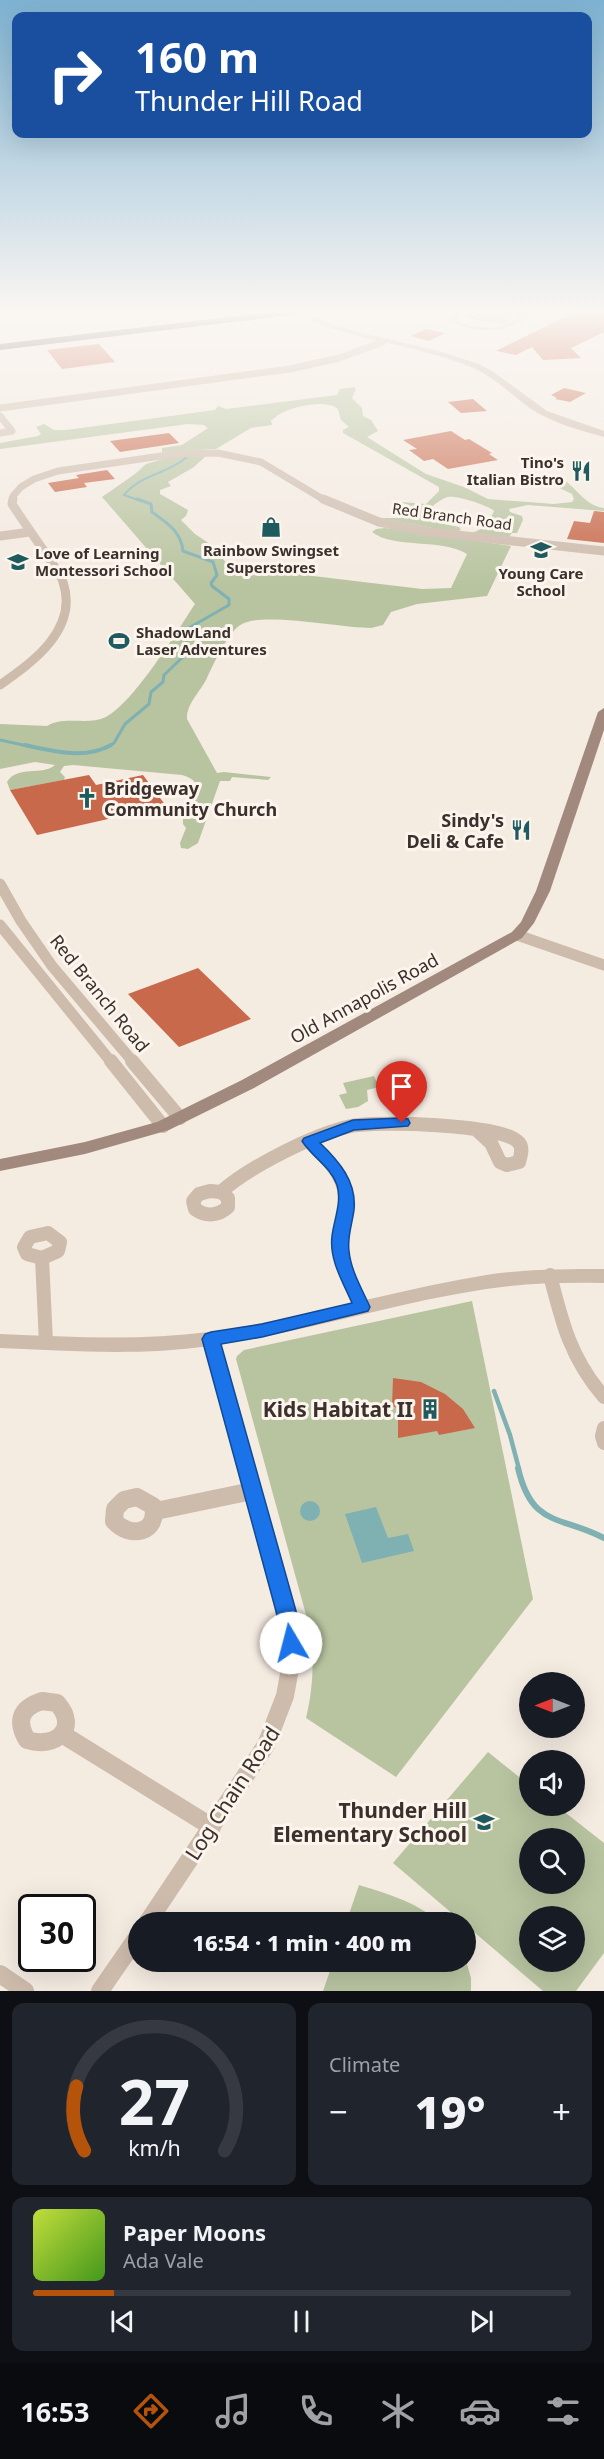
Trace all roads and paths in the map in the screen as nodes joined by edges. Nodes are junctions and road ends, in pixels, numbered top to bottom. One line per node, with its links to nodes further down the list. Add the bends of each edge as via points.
1 (45, 402): 3 (street)
2 (529, 402): 6 (street, via 552,417)
3 (0, 408)
4 (0, 416): 5 (street, via 12,431)
5 (0, 433)
6 (604, 434)
7 (30, 532): 8 (street); 9 (street, Red Branch Road, via 13,508 12,500 21,487 34,479 72,468 208,452 261,462 331,504 387,524); 10 (street, Red Branch Road, via 63,580 68,593 67,612 57,634 42,652)
8 (0, 536)
9 (604, 551)
10 (0, 685)
11 (604, 712): 14 (main road, Old Annapolis Road, via 543,891)
12 (0, 884): 16 (street, Red Branch Road, via 52,966)
13 (0, 925): 17 (street, Red Branch Road)
14 (517, 935): 15 (street); 16 (main road, Old Annapolis Road)
15 (604, 965)
16 (180, 1118): 17 (main road, Old Annapolis Road)
17 (163, 1126): 20 (main road, Old Annapolis Road)
18 (478, 1131): 19 (street, via 425,1124 371,1123 338,1129)
19 (309, 1141): 21 (street, via 233,1180); 25 (street, via 330,1162 344,1185 346,1209 340,1251)
20 (0, 1166)
21 (220, 1192)
22 (42, 1258): 28 (street)
23 (550, 1275): 24 (street); 25 (street, via 485,1282); 29 (street, via 572,1354 588,1381)
24 (604, 1276)
25 (362, 1307): 26 (street)
26 (211, 1339): 28 (street, via 126,1346); 32 (street, Log Chain Road)
27 (0, 1341): 28 (street)
28 (46, 1343)
29 (604, 1397)
30 (604, 1428): 31 (street)
31 (604, 1443)
32 (252, 1491): 33 (street); 35 (street, Log Chain Road, via 290,1629 290,1679 279,1722)
33 (156, 1511)
34 (62, 1734): 35 (street)
35 (212, 1827): 36 (street, Log Chain Road)
36 (154, 1912)
37 (128, 1950): 40 (street)
38 (0, 1974): 39 (street)
39 (25, 1991)
40 (100, 1991)

